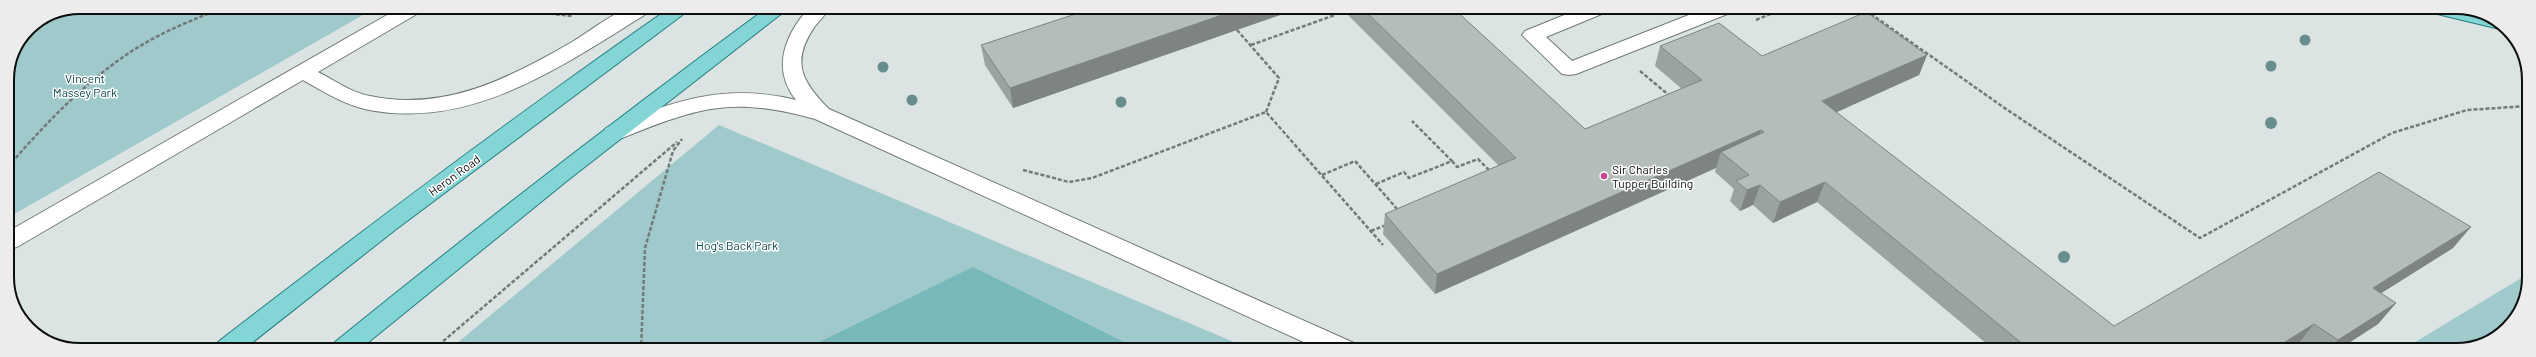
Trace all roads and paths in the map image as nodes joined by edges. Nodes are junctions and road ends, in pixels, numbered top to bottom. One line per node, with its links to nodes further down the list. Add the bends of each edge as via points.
1 (207, 14): 27 (path, via 181,24 129,53 78,94)
2 (403, 14): 20 (lane)
3 (555, 14): 14 (path)
4 (632, 14): 20 (lane, via 521,78 490,92 450,104 418,107 369,103 347,95)
5 (674, 14): 40 (main road, Heron Road, via 387,224)
6 (772, 14): 26 (main road)
7 (815, 14): 24 (lane, via 802,31 790,62 798,89)
8 (1584, 14): 9 (lane, via 1532,35 1569,69)
9 (1710, 14)
10 (1770, 14): 16 (path)
11 (1870, 14): 22 (path, via 2006,109 2200,238 2392,133 2468,110)
12 (1335, 15): 18 (path)
13 (2461, 15): 15 (main road)
14 (573, 16)
15 (2484, 20)
16 (1753, 21)
17 (1237, 30): 18 (path)
18 (1251, 45): 23 (path, via 1279,78)
19 (1645, 66): 21 (path, via 1638,69 1672,98)
20 (303, 72): 35 (lane)
21 (1665, 101)
22 (2522, 106)
23 (1266, 112): 29 (path, via 1092,178 1069,182); 31 (path)
24 (822, 114): 26 (lane, via 752,99 708,103 674,110); 44 (lane)
25 (1412, 121): 28 (path)
26 (609, 135): 41 (main road, via 474,241)
27 (14, 160)
28 (1452, 161): 30 (path, via 1457,167 1478,159); 32 (path, via 1409,178 1404,172)
29 (1017, 168)
30 (1492, 174)
31 (1322, 175): 32 (path, via 1355,161); 36 (path)
32 (1376, 184): 33 (path)
33 (1399, 212)
34 (1391, 222): 36 (path)
35 (40, 223): 37 (lane); 38 (lane)
36 (1371, 231): 39 (path)
37 (14, 238)
38 (14, 241)
39 (1383, 245)
40 (235, 343)
41 (352, 343)
42 (442, 343): 43 (path, via 683,137 673,151 645,248)
43 (641, 343)
44 (1329, 343)

